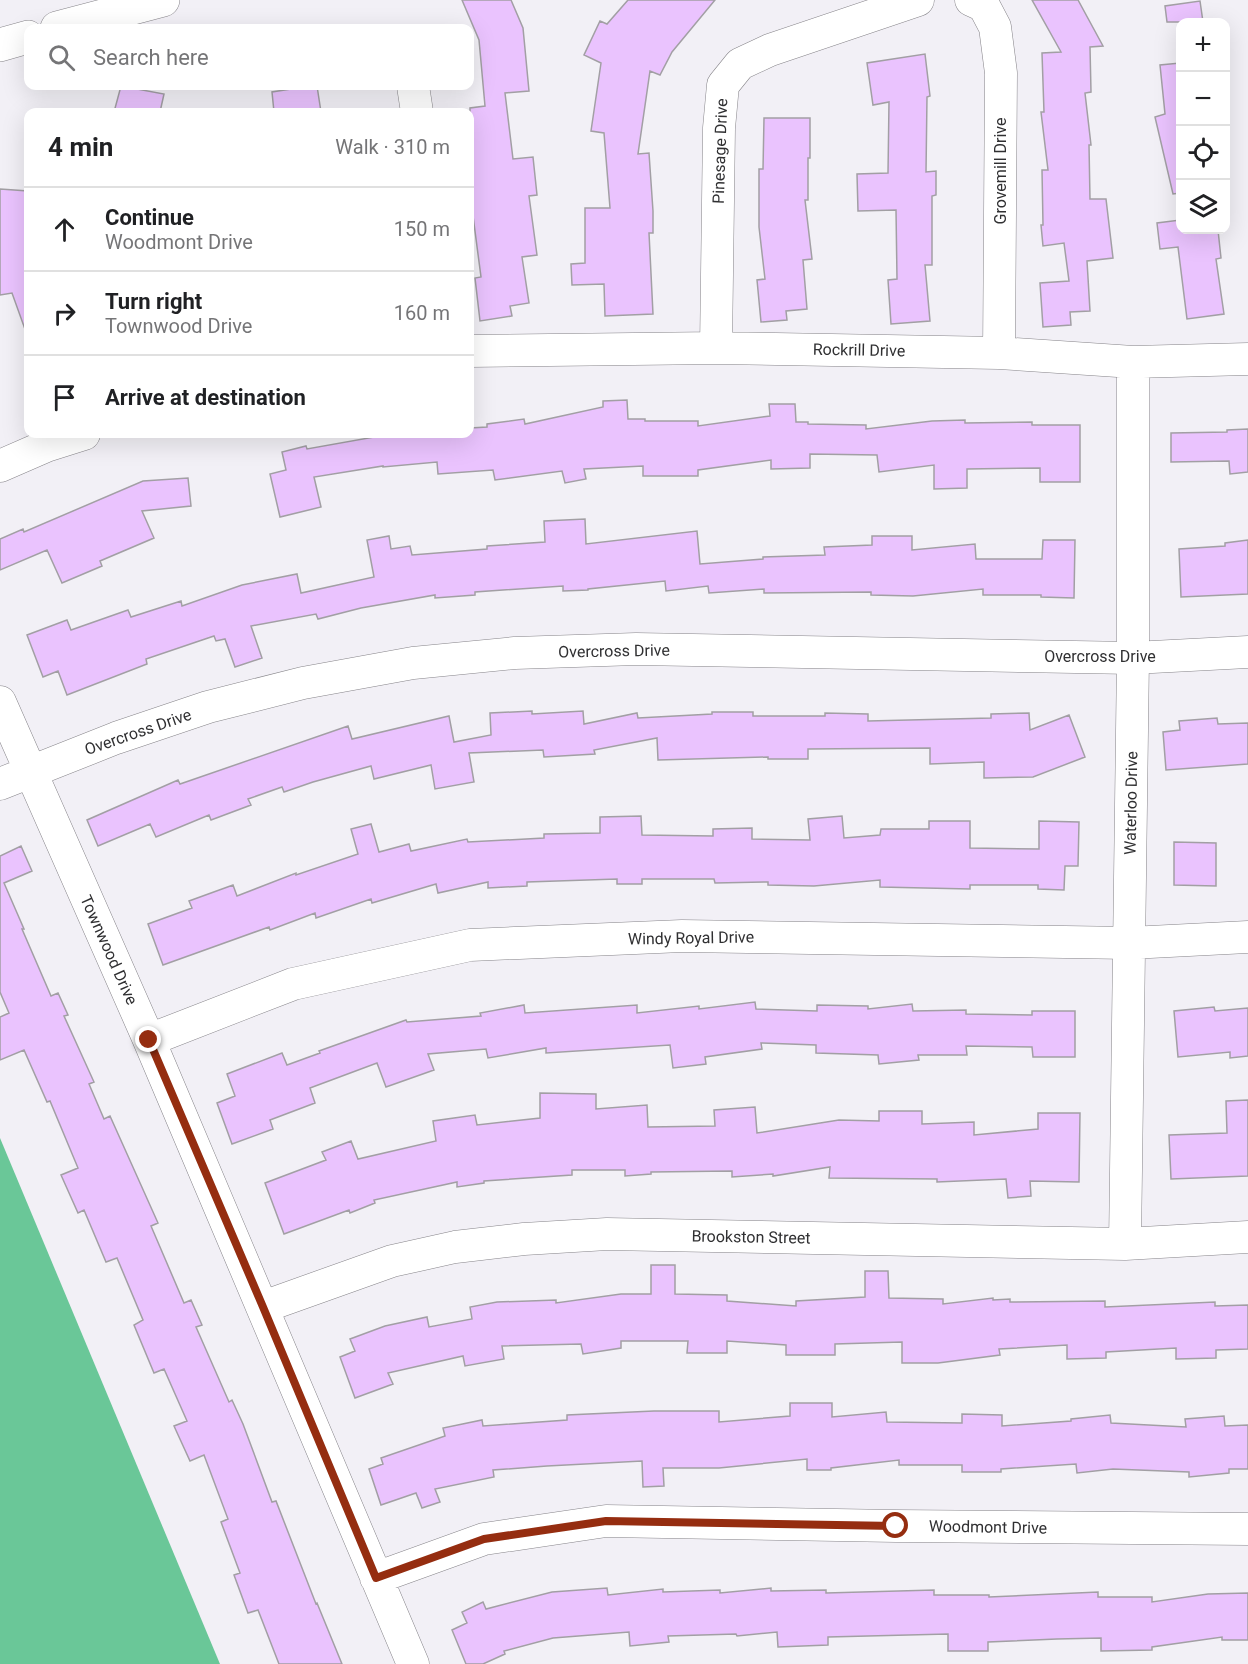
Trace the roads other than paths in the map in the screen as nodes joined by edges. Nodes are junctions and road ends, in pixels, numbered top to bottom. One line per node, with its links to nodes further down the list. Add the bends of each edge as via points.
1 (108, 0): 5 (main road)
2 (163, 0): 6 (main road)
3 (918, 0): 11 (street, Pinesage Drive, via 770,50 740,64 723,85)
4 (971, 0): 13 (street, Grovemill Drive, via 984,6 995,27 1001,73)
5 (70, 24)
6 (72, 24)
7 (24, 38): 8 (main road)
8 (0, 45)
9 (414, 90): 10 (street)
10 (416, 108)
11 (716, 348): 12 (street, Rockrill Drive); 13 (street, Rockrill Drive)
12 (474, 351)
13 (999, 353): 15 (street, Rockrill Drive)
14 (1248, 359): 15 (street, Rockrill Drive)
15 (1133, 362): 19 (street, Waterloo Drive)
16 (71, 438): 17 (street)
17 (0, 466)
18 (1248, 652): 19 (street, Overcross Drive)
19 (1133, 658): 21 (street, Overcross Drive, via 636,649 481,656 413,663 303,683 208,707); 24 (street, Waterloo Drive)
20 (0, 702): 21 (street, Townwood Drive)
21 (31, 771): 22 (street, Overcross Drive); 25 (street, Townwood Drive)
22 (0, 784)
23 (1248, 938): 24 (street, Windy Royal Drive)
24 (1130, 944): 25 (street, Windy Royal Drive, via 682,936 470,945 293,984); 27 (street, Waterloo Drive)
25 (149, 1040): 28 (street, Townwood Drive)
26 (1248, 1237): 27 (street, Brookston Street)
27 (1125, 1244): 28 (street, Brookston Street, via 607,1234 524,1239 455,1247 392,1261)
28 (263, 1307): 30 (street, Townwood Drive)
29 (1248, 1529): 30 (street, Woodmont Drive, via 606,1521 484,1539)
30 (376, 1578): 31 (street, Townwood Drive)
31 (413, 1664)

